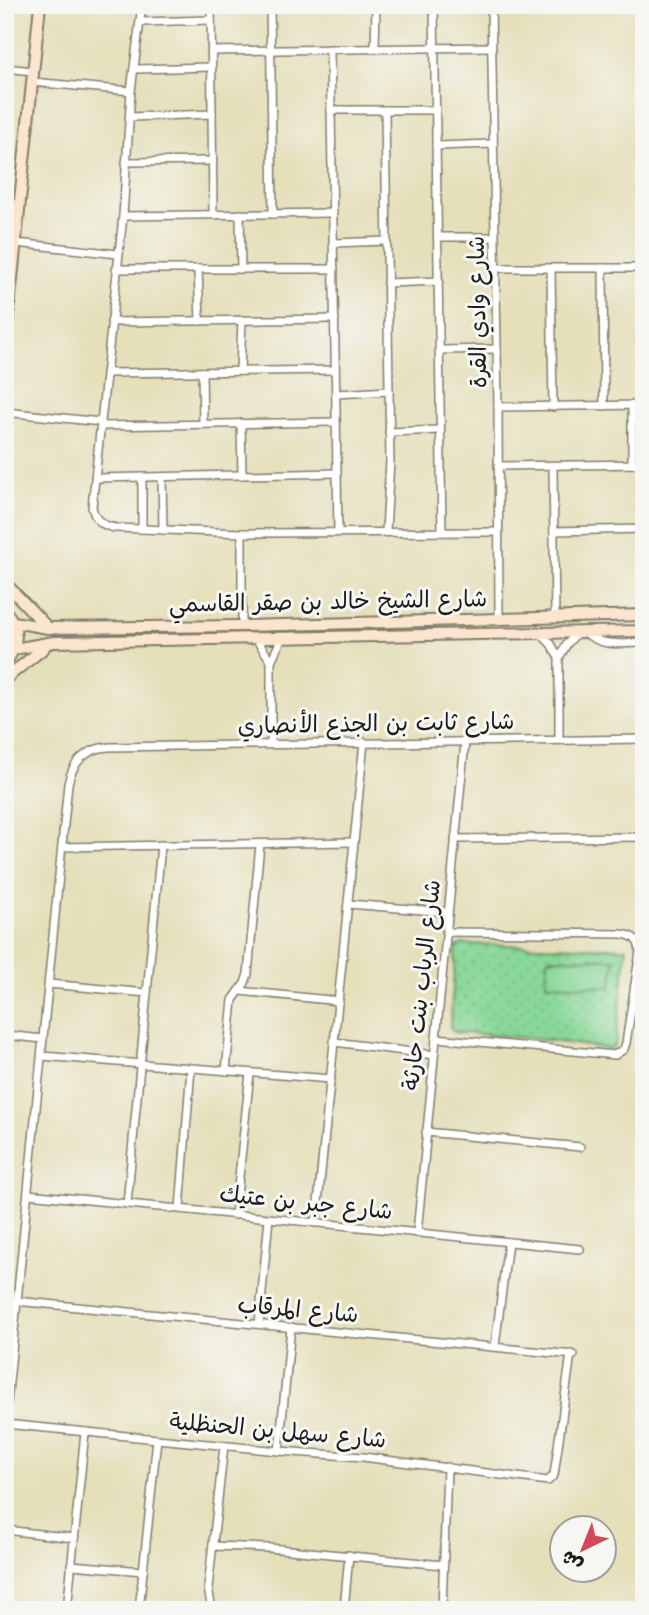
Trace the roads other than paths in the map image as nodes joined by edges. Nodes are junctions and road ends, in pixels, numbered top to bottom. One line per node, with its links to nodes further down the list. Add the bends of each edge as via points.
1 (40, 5): 19 (main road)
2 (142, 5): 9 (street)
3 (211, 5): 8 (street)
4 (270, 5): 14 (street)
5 (376, 5): 13 (street)
6 (434, 5): 11 (street)
7 (491, 5): 10 (street, شارع وادي القرة)
8 (211, 20): 9 (street); 15 (street)
9 (141, 22): 18 (street)
10 (491, 47): 11 (street); 26 (street, شارع وادي القرة)
11 (435, 48): 13 (street); 23 (street)
12 (331, 49): 13 (street); 14 (street); 21 (street)
13 (375, 49)
14 (270, 50): 15 (street); 32 (street)
15 (212, 51): 16 (street)
16 (212, 67): 18 (street); 24 (street)
17 (5, 68): 19 (street)
18 (136, 69): 20 (street)
19 (33, 76): 20 (street); 38 (main road)
20 (131, 90): 25 (street)
21 (331, 110): 22 (street); 30 (street)
22 (385, 110): 23 (street); 37 (street)
23 (435, 110): 27 (street)
24 (212, 114): 25 (street); 28 (street)
25 (130, 117): 29 (street)
26 (493, 144): 27 (street); 36 (street, شارع وادي القرة)
27 (436, 146): 35 (street)
28 (213, 161): 29 (street); 33 (street)
29 (127, 162): 34 (street)
30 (333, 213): 32 (street); 39 (street)
31 (240, 214): 32 (street); 33 (street); 46 (street)
32 (273, 214)
33 (213, 215): 34 (street)
34 (123, 216): 40 (street)
35 (438, 237): 36 (street); 49 (street)
36 (494, 237): 41 (street, شارع وادي القرة)
37 (386, 241): 39 (street); 50 (street)
38 (16, 243): 40 (street); 55 (main road)
39 (334, 243): 47 (street)
40 (118, 254): 48 (street)
41 (494, 268): 42 (street); 57 (street, شارع وادي القرة)
42 (551, 268): 43 (street); 69 (street)
43 (603, 268): 44 (street); 67 (street)
44 (644, 268)
45 (198, 269): 46 (street); 48 (street); 53 (street)
46 (241, 269): 47 (street)
47 (334, 269): 51 (street)
48 (116, 270): 54 (street)
49 (439, 281): 50 (street); 58 (street)
50 (387, 283): 63 (street)
51 (335, 319): 52 (street); 59 (street)
52 (242, 320): 53 (street); 60 (street)
53 (200, 321): 54 (street)
54 (111, 322): 62 (street)
55 (6, 340): 56 (main road)
56 (5, 347)
57 (497, 349): 58 (street); 68 (street, شارع وادي القرة)
58 (441, 350): 75 (street)
59 (335, 370): 60 (street); 64 (street)
60 (240, 371): 61 (street)
61 (202, 372): 62 (street); 73 (street)
62 (106, 373): 72 (street)
63 (389, 391): 64 (street); 76 (street)
64 (336, 394): 71 (street)
65 (632, 405): 66 (street); 67 (street); 77 (street)
66 (644, 405)
67 (604, 406): 69 (street)
68 (498, 407): 69 (street); 79 (street, شارع وادي القرة)
69 (553, 407)
70 (5, 412): 72 (street)
71 (336, 422): 74 (street); 81 (street)
72 (101, 424): 73 (street); 85 (street)
73 (203, 424): 74 (street)
74 (242, 424): 82 (street)
75 (439, 430): 76 (street); 92 (street)
76 (390, 432): 89 (street)
77 (632, 464): 78 (street); 80 (street)
78 (644, 464)
79 (498, 466): 80 (street); 93 (street, شارع وادي القرة)
80 (553, 466): 90 (street)
81 (337, 473): 82 (street); 91 (street)
82 (242, 475): 84 (street)
83 (142, 477): 84 (street); 85 (street); 86 (street)
84 (162, 477): 88 (street)
85 (96, 478): 86 (street, via 92,507 96,519 111,527)
86 (142, 529): 88 (street)
87 (644, 529): 90 (street)
88 (163, 530): 94 (street)
89 (386, 531): 91 (street); 92 (street)
90 (554, 531): 98 (street)
91 (338, 532): 94 (street)
92 (442, 532): 93 (street)
93 (497, 532): 99 (street, شارع وادي القرة)
94 (242, 533): 102 (street)
95 (5, 583): 103 (main road)
96 (5, 611): 101 (main road)
97 (644, 615): 98 (main road, شارع الشيخ خالد بن صقر القاسمي)
98 (555, 617): 99 (main road, شارع الشيخ خالد بن صقر القاسمي)
99 (499, 618): 100 (main road, شارع الشيخ خالد بن صقر القاسمي)
100 (461, 619): 102 (main road, شارع الشيخ خالد بن صقر القاسمي); 106 (main road, via 424,627)
101 (13, 622): 103 (main road, شارع الشيخ خالد بن صقر القاسمي); 111 (main road)
102 (242, 626): 103 (main road, شارع الشيخ خالد بن صقر القاسمي)
103 (48, 628)
104 (540, 633): 105 (main road, شارع الشيخ خالد بن صقر القاسمي); 106 (main road, شارع الشيخ خالد بن صقر القاسمي); 112 (street)
105 (581, 633): 107 (main road, شارع الشيخ خالد بن صقر القاسمي); 112 (street)
106 (436, 635): 108 (main road, شارع الشيخ خالد بن صقر القاسمي)
107 (640, 637)
108 (282, 638): 109 (main road, شارع الشيخ خالد بن صقر القاسمي); 113 (street)
109 (256, 639): 110 (main road, شارع الشيخ خالد بن صقر القاسمي); 113 (street)
110 (54, 642): 111 (main road, شارع الشيخ خالد بن صقر القاسمي); 115 (main road)
111 (14, 649): 114 (main road)
112 (559, 658): 117 (street)
113 (271, 661): 120 (street)
114 (5, 662)
115 (5, 679)
116 (644, 739): 117 (street, شارع ثابت بن الجذع الأنصاري)
117 (559, 740): 119 (street, شارع ثابت بن الجذع الأنصاري)
118 (364, 742): 119 (street, شارع ثابت بن الجذع الأنصاري); 120 (street, شارع ثابت بن الجذع الأنصاري); 123 (street)
119 (465, 742): 122 (street, شارع الرباب بنت حارثة)
120 (271, 744): 126 (street, شارع ثابت بن الجذع الأنصاري, via 90,751 72,771)
121 (644, 837): 122 (street)
122 (455, 839): 128 (street, شارع الرباب بنت حارثة)
123 (354, 842): 124 (street); 127 (street)
124 (260, 844): 125 (street); 131 (street, via 248,974)
125 (161, 845): 126 (street); 132 (street)
126 (62, 847): 130 (street)
127 (348, 904): 128 (street); 133 (street)
128 (448, 912): 129 (street, شارع الرباب بنت حارثة)
129 (446, 932): 135 (street, شارع الرباب بنت حارثة); 135 (street, via 621,934 634,938 640,951 624,1049 615,1055)
130 (49, 984): 132 (street); 136 (street)
131 (240, 991): 133 (street); 142 (street, via 233,1004)
132 (147, 993): 140 (street)
133 (339, 1001): 137 (street)
134 (5, 1035): 136 (street)
135 (436, 1038): 138 (street, شارع الرباب بنت حارثة)
136 (43, 1039): 139 (street)
137 (335, 1042): 138 (street); 144 (street)
138 (434, 1055): 145 (street, شارع الرباب بنت حارثة)
139 (42, 1056): 140 (street); 147 (street)
140 (141, 1064): 141 (street); 148 (street)
141 (191, 1068): 142 (street); 149 (street)
142 (226, 1071): 143 (street)
143 (250, 1073): 144 (street); 150 (street)
144 (331, 1079): 152 (street)
145 (426, 1132): 146 (street); 153 (street, شارع الرباب بنت حارثة)
146 (580, 1147)
147 (28, 1194): 148 (street, شارع جبر بن عتيك); 157 (street)
148 (127, 1204): 149 (street, شارع جبر بن عتيك)
149 (180, 1209): 150 (street, شارع جبر بن عتيك)
150 (235, 1215): 151 (street, شارع جبر بن عتيك)
151 (269, 1218): 152 (street, شارع جبر بن عتيك); 158 (street)
152 (316, 1223): 153 (street, شارع جبر بن عتيك)
153 (416, 1233): 154 (street, شارع جبر بن عتيك)
154 (508, 1242): 155 (street, شارع جبر بن عتيك); 160 (street)
155 (580, 1249)
156 (5, 1300): 157 (street, شارع المرقاب)
157 (18, 1301): 158 (street, شارع المرقاب); 161 (street)
158 (259, 1324): 159 (street, شارع المرقاب)
159 (291, 1327): 160 (street, شارع المرقاب); 165 (street)
160 (495, 1346): 167 (street, شارع المرقاب, via 573,1354 554,1475)
161 (5, 1423): 162 (street, شارع سهل بن الحنظلية)
162 (85, 1432): 163 (street, شارع سهل بن الحنظلية); 169 (street)
163 (157, 1439): 164 (street, شارع سهل بن الحنظلية); 174 (street)
164 (224, 1446): 165 (street, شارع سهل بن الحنظلية); 170 (street)
165 (279, 1451): 166 (street, شارع سهل بن الحنظلية)
166 (447, 1467): 167 (street, شارع سهل بن الحنظلية); 173 (street)
167 (546, 1481)
168 (5, 1530): 169 (street)
169 (74, 1538): 172 (street)
170 (213, 1546): 171 (street); 177 (street, via 208,1588)
171 (349, 1555): 173 (street); 178 (street)
172 (71, 1565): 174 (street); 175 (street)
173 (443, 1565): 179 (street)
174 (143, 1571): 176 (street)
175 (67, 1610)
176 (139, 1610)
177 (212, 1610)
178 (344, 1610)
179 (442, 1610)

